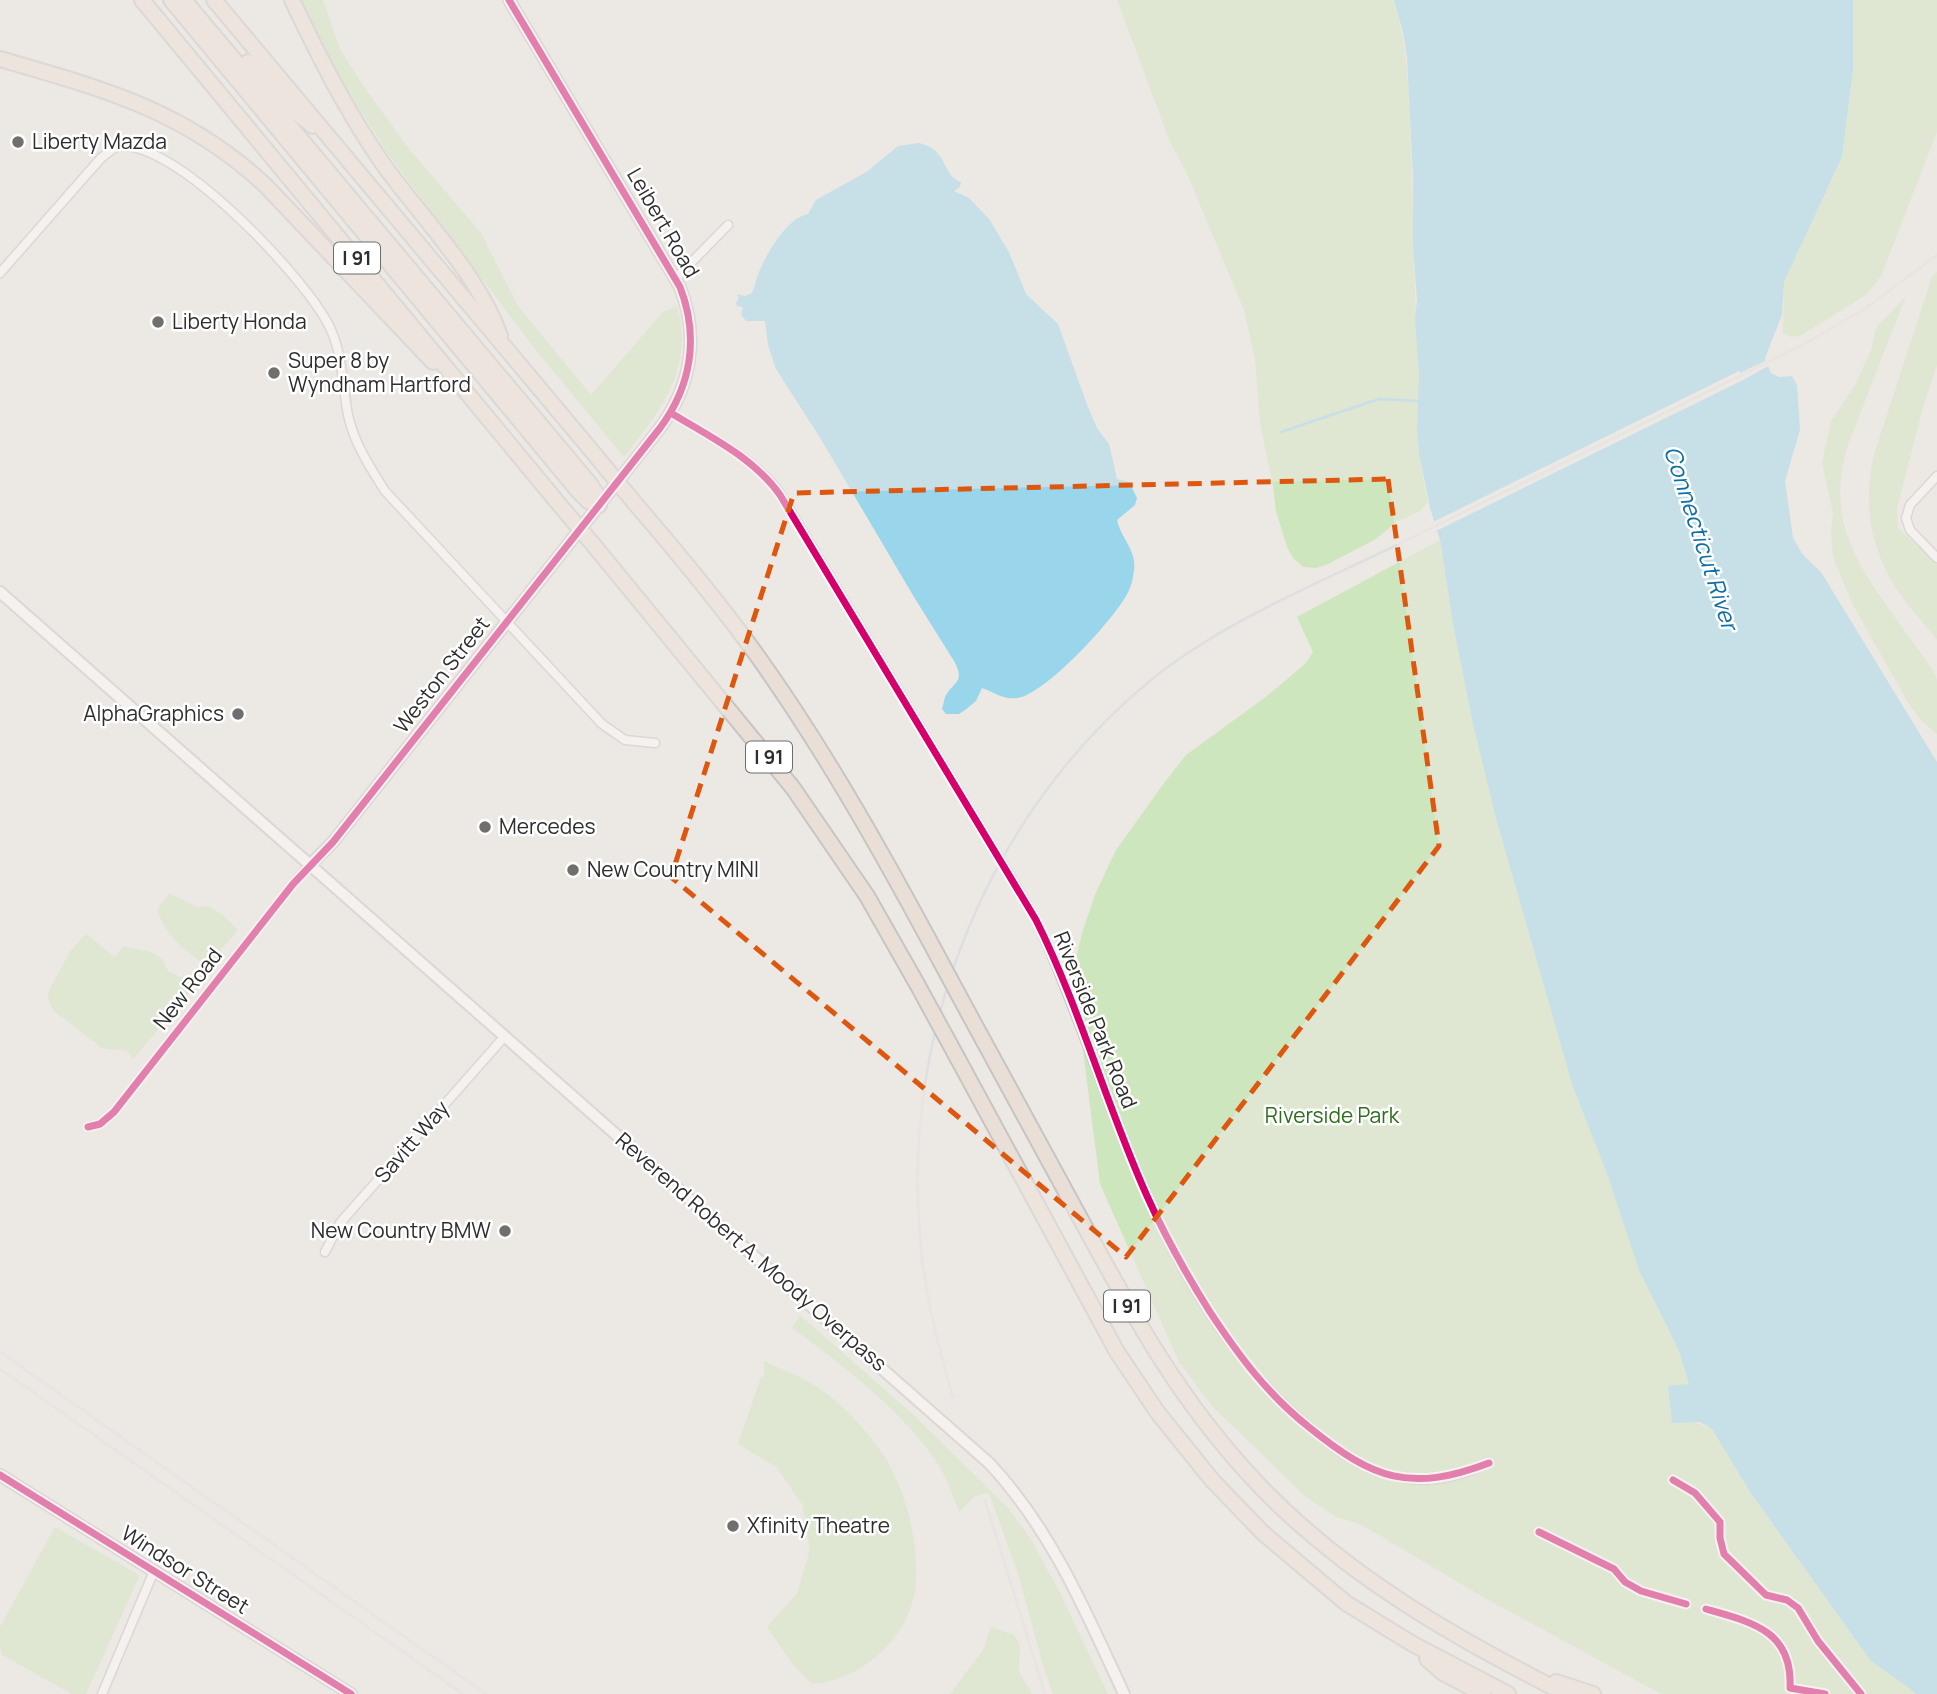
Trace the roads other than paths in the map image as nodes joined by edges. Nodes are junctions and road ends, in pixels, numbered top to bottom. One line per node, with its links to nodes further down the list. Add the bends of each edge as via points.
1 (142, 0): 14 (highway, I 91)
2 (171, 0): 17 (highway, via 579,492)
3 (184, 0): 17 (highway, via 590,484)
4 (193, 0): 9 (highway, via 283,102)
5 (214, 0): 9 (highway, I 91)
6 (292, 0): 13 (highway, via 346,107 484,298)
7 (509, 0): 12 (main road, Leibert Road)
8 (0, 59): 14 (highway, via 126,97 204,136 266,186 426,356)
9 (331, 139): 13 (highway, I 91)
10 (728, 225): 12 (street)
11 (0, 273): 20 (street, via 101,158 117,146 136,148 166,161 199,183 308,294 328,323 338,349 348,417 360,450 385,491)
12 (676, 278): 15 (main road, Leibert Road, via 689,315 691,351 684,387)
13 (503, 344): 30 (highway, I 91, bridge, via 729,618 796,713 862,817 1140,1330 1218,1439 1277,1503 1356,1570 1446,1629)
14 (456, 378): 29 (highway, I 91, bridge, via 793,788 867,896 1112,1343 1171,1431 1227,1497 1288,1556 1346,1603)
15 (671, 413): 17 (main road, Leibert Road); 26 (street, Riverside Park Road, bridge, via 746,458 777,489 1016,886 1051,953 1157,1218 1201,1297 1257,1378 1326,1441 1373,1471 1429,1480)
16 (1937, 476): 18 (street, via 1910,505 1906,518 1910,530)
17 (599, 505): 20 (main road, Weston Street)
18 (1937, 558)
19 (0, 592): 22 (main road)
20 (506, 623): 21 (street, via 602,724 625,740); 22 (main road, Weston Street)
21 (655, 743)
22 (310, 865): 23 (main road, Reverend Robert A. Moody Overpass); 24 (street, New Road, via 114,1112)
23 (505, 1036): 25 (street, Savitt Way, via 340,1223); 33 (main road, Reverend Robert A. Moody Overpass, via 989,1463 1046,1537)
24 (88, 1127)
25 (325, 1252)
26 (1489, 1463)
27 (0, 1475): 28 (main road, Windsor Street)
28 (154, 1571): 31 (street); 32 (main road, Windsor Street)
29 (1411, 1643): 34 (highway, via 1443,1673); 35 (highway, I 91)
30 (1534, 1678): 36 (highway, I 91); 37 (highway)
31 (102, 1694)
32 (351, 1694)
33 (1124, 1694)
34 (1483, 1694)
35 (1508, 1694)
36 (1566, 1694)
37 (1593, 1694)

